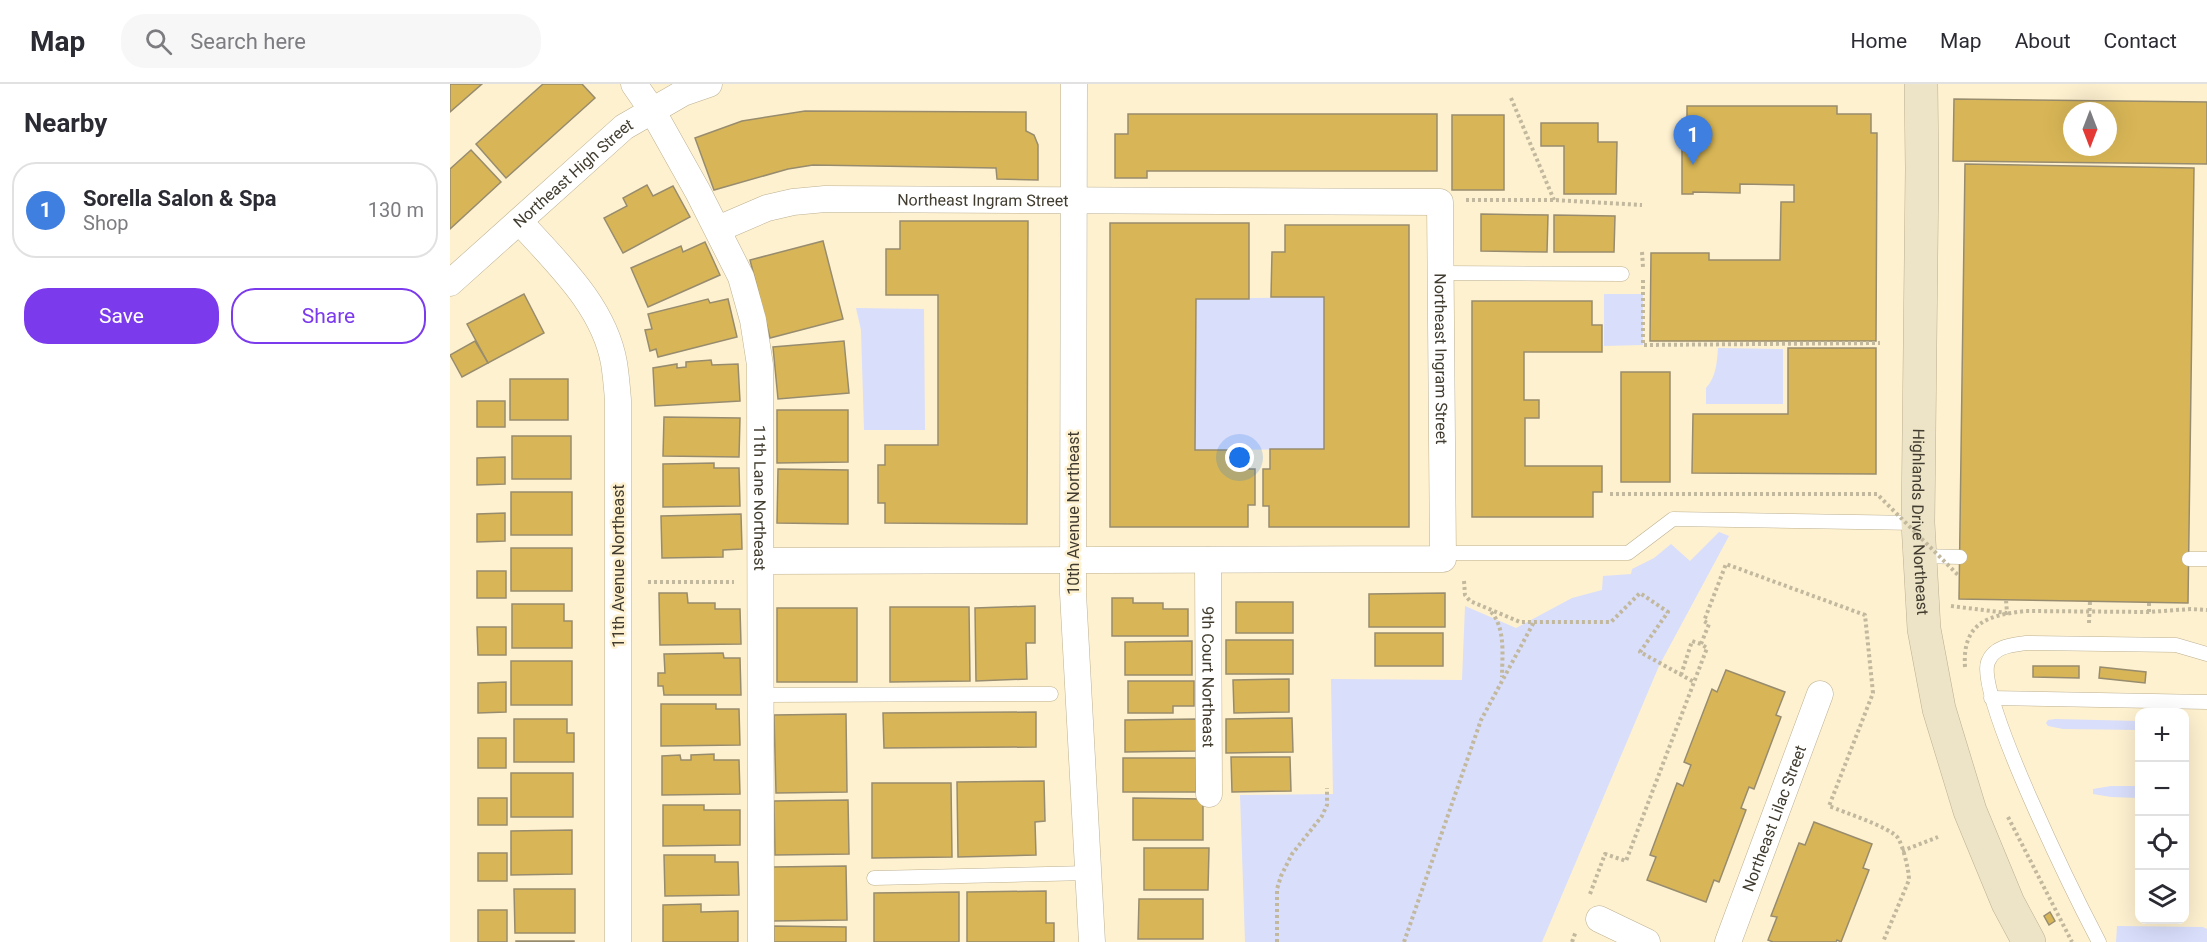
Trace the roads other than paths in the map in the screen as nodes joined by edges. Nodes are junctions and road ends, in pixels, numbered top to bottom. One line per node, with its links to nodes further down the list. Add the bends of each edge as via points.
1 (634, 84): 5 (street, 11th Lane Northeast)
2 (709, 84): 5 (street, Northeast High Street)
3 (1074, 84): 6 (street, 10th Avenue Northeast)
4 (1921, 84): 12 (main road, Highlands Drive Northeast)
5 (652, 110): 7 (street, Northeast High Street, via 624,127); 8 (street, 11th Lane Northeast)
6 (1073, 200): 8 (street, Northeast Ingram Street, via 793,201); 9 (street, Northeast Ingram Street, via 1440,202); 18 (street, 10th Avenue Northeast)
7 (520, 222): 11 (street, Northeast High Street); 31 (street, 11th Avenue Northeast, via 590,303 614,361 618,400)
8 (718, 229): 20 (street, 11th Lane Northeast, via 741,277 760,365)
9 (1440, 273): 10 (lane); 13 (street, Northeast Ingram Street)
10 (1622, 274)
11 (450, 283)
12 (1918, 523): 13 (lane, via 1673,519 1628,553); 14 (main road, Highlands Drive Northeast)
13 (1443, 553): 19 (street, via 1443,560)
14 (1919, 556): 15 (lane); 36 (main road, Highlands Drive Northeast, via 1924,629 1954,763 1988,858)
15 (1960, 557)
16 (2189, 559): 17 (lane)
17 (2207, 559)
18 (1072, 560): 19 (street); 20 (street); 28 (street, 10th Avenue Northeast)
19 (1208, 560): 27 (street, 9th Court Northeast)
20 (761, 572): 24 (street, 11th Lane Northeast)
21 (2207, 654): 25 (lane, via 2176,645 2007,645 1988,660)
22 (1051, 694): 24 (lane)
23 (1820, 694): 35 (street, Northeast Lilac Street)
24 (761, 695): 32 (street, 11th Lane Northeast)
25 (1991, 699): 26 (lane); 37 (lane, via 2042,829)
26 (2207, 702)
27 (1209, 794)
28 (1088, 873): 29 (lane); 33 (street, 10th Avenue Northeast)
29 (874, 878)
30 (1599, 919): 34 (street)
31 (618, 942)
32 (760, 942)
33 (1092, 942)
34 (1647, 942)
35 (1728, 942)
36 (2029, 942)
37 (2099, 942)

